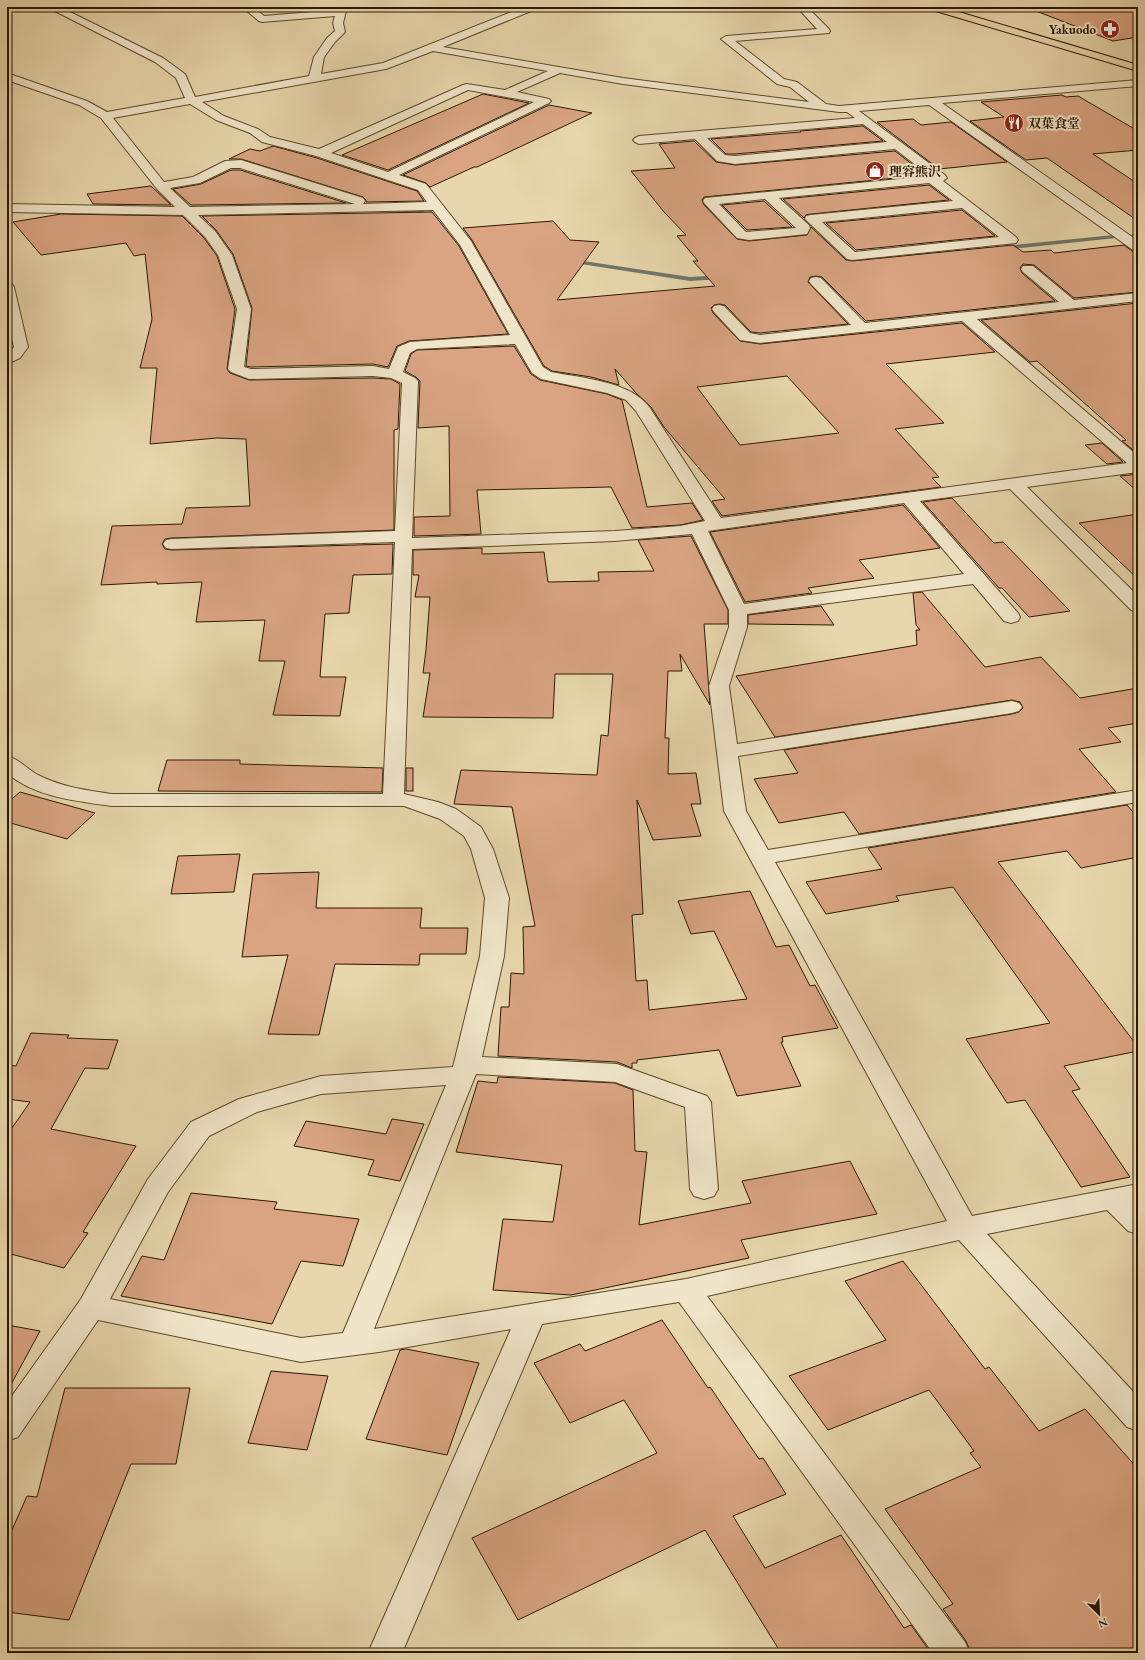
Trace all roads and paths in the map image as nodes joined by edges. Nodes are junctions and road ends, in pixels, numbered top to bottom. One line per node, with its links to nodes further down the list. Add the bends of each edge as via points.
1 (52, 7): 14 (lane, via 159,60 182,76)
2 (247, 7): 6 (lane, via 262,19)
3 (533, 7): 7 (lane)
4 (802, 7): 16 (lane, via 825,31 726,39 781,82 793,84)
5 (932, 7): 8 (main road)
6 (341, 10): 11 (lane, via 338,23 340,32 318,57)
7 (433, 48): 9 (lane); 11 (lane, via 386,66)
8 (1138, 68)
9 (559, 70): 13 (lane); 16 (lane)
10 (7, 76): 19 (lane, via 83,104)
11 (314, 80): 14 (lane)
12 (1138, 83): 15 (lane)
13 (506, 93): 24 (lane, via 468,88); 25 (lane, via 545,101)
14 (191, 100): 19 (lane); 24 (lane, via 220,118 254,131 266,140)
15 (931, 101): 17 (lane); 36 (lane)
16 (829, 108): 17 (lane); 18 (lane)
17 (849, 108): 20 (lane)
18 (780, 113)
19 (105, 116): 27 (lane)
20 (865, 121): 21 (lane); 23 (lane)
21 (698, 135): 22 (lane); 23 (lane, via 721,158 735,160)
22 (639, 140)
23 (897, 145): 26 (lane, via 941,178)
24 (320, 154): 25 (lane)
25 (388, 176): 31 (lane, via 422,187)
26 (932, 179): 28 (lane); 29 (lane)
27 (161, 186): 30 (lane, via 196,180 229,164 241,164); 33 (lane)
28 (768, 195): 35 (lane); 35 (lane, via 709,201 742,235 802,231)
29 (965, 204): 34 (lane, via 811,219); 34 (lane, via 1011,240 852,256)
30 (375, 206): 31 (lane); 33 (lane)
31 (436, 206): 45 (lane, via 466,244)
32 (7, 208): 33 (lane)
33 (187, 211): 47 (lane, via 210,234 225,254 241,297 244,309 236,369 250,374 374,371)
34 (819, 227): 35 (lane)
35 (804, 228)
36 (1138, 247)
37 (1028, 268): 41 (lane)
38 (816, 281): 44 (lane)
39 (7, 287): 46 (lane, via 21,346 15,355)
40 (1138, 297): 41 (lane)
41 (1072, 305): 43 (lane)
42 (719, 309): 44 (lane, via 744,337 760,339)
43 (966, 317): 44 (lane); 48 (lane)
44 (862, 328)
45 (520, 339): 47 (lane, via 415,345 403,350); 51 (lane, via 537,370 546,376 611,389 631,397 642,408)
46 (7, 360)
47 (396, 374): 52 (lane, via 410,382)
48 (1138, 466): 49 (lane)
49 (1014, 484): 50 (lane); 55 (lane)
50 (909, 499): 51 (lane); 54 (lane)
51 (707, 526): 52 (lane, via 615,536); 56 (lane)
52 (403, 540): 53 (lane); 62 (lane)
53 (172, 544)
54 (978, 578): 56 (lane); 57 (lane)
55 (1138, 606)
56 (738, 610): 59 (lane, via 738,627 719,686)
57 (1011, 617)
58 (1012, 708): 59 (lane)
59 (727, 752): 63 (lane, via 735,811)
60 (7, 762): 62 (lane, via 22,774 52,788 111,800)
61 (1138, 796): 63 (lane)
62 (393, 800): 64 (lane, via 405,800 430,807 454,818 473,832 482,849 498,898 492,956)
63 (761, 858): 68 (lane)
64 (466, 1070): 65 (lane, via 617,1073 698,1102); 70 (lane, via 321,1085 248,1105 200,1130 158,1186); 72 (lane)
65 (704, 1189)
66 (1126, 1196): 67 (lane); 68 (lane)
67 (1138, 1224)
68 (965, 1228): 69 (lane); 73 (lane)
69 (686, 1290): 71 (lane); 76 (lane)
70 (91, 1307): 72 (lane, via 301,1350); 74 (lane)
71 (532, 1314): 72 (lane); 75 (lane)
72 (354, 1343)
73 (1138, 1418)
74 (7, 1428)
75 (385, 1653)
76 (953, 1653)

